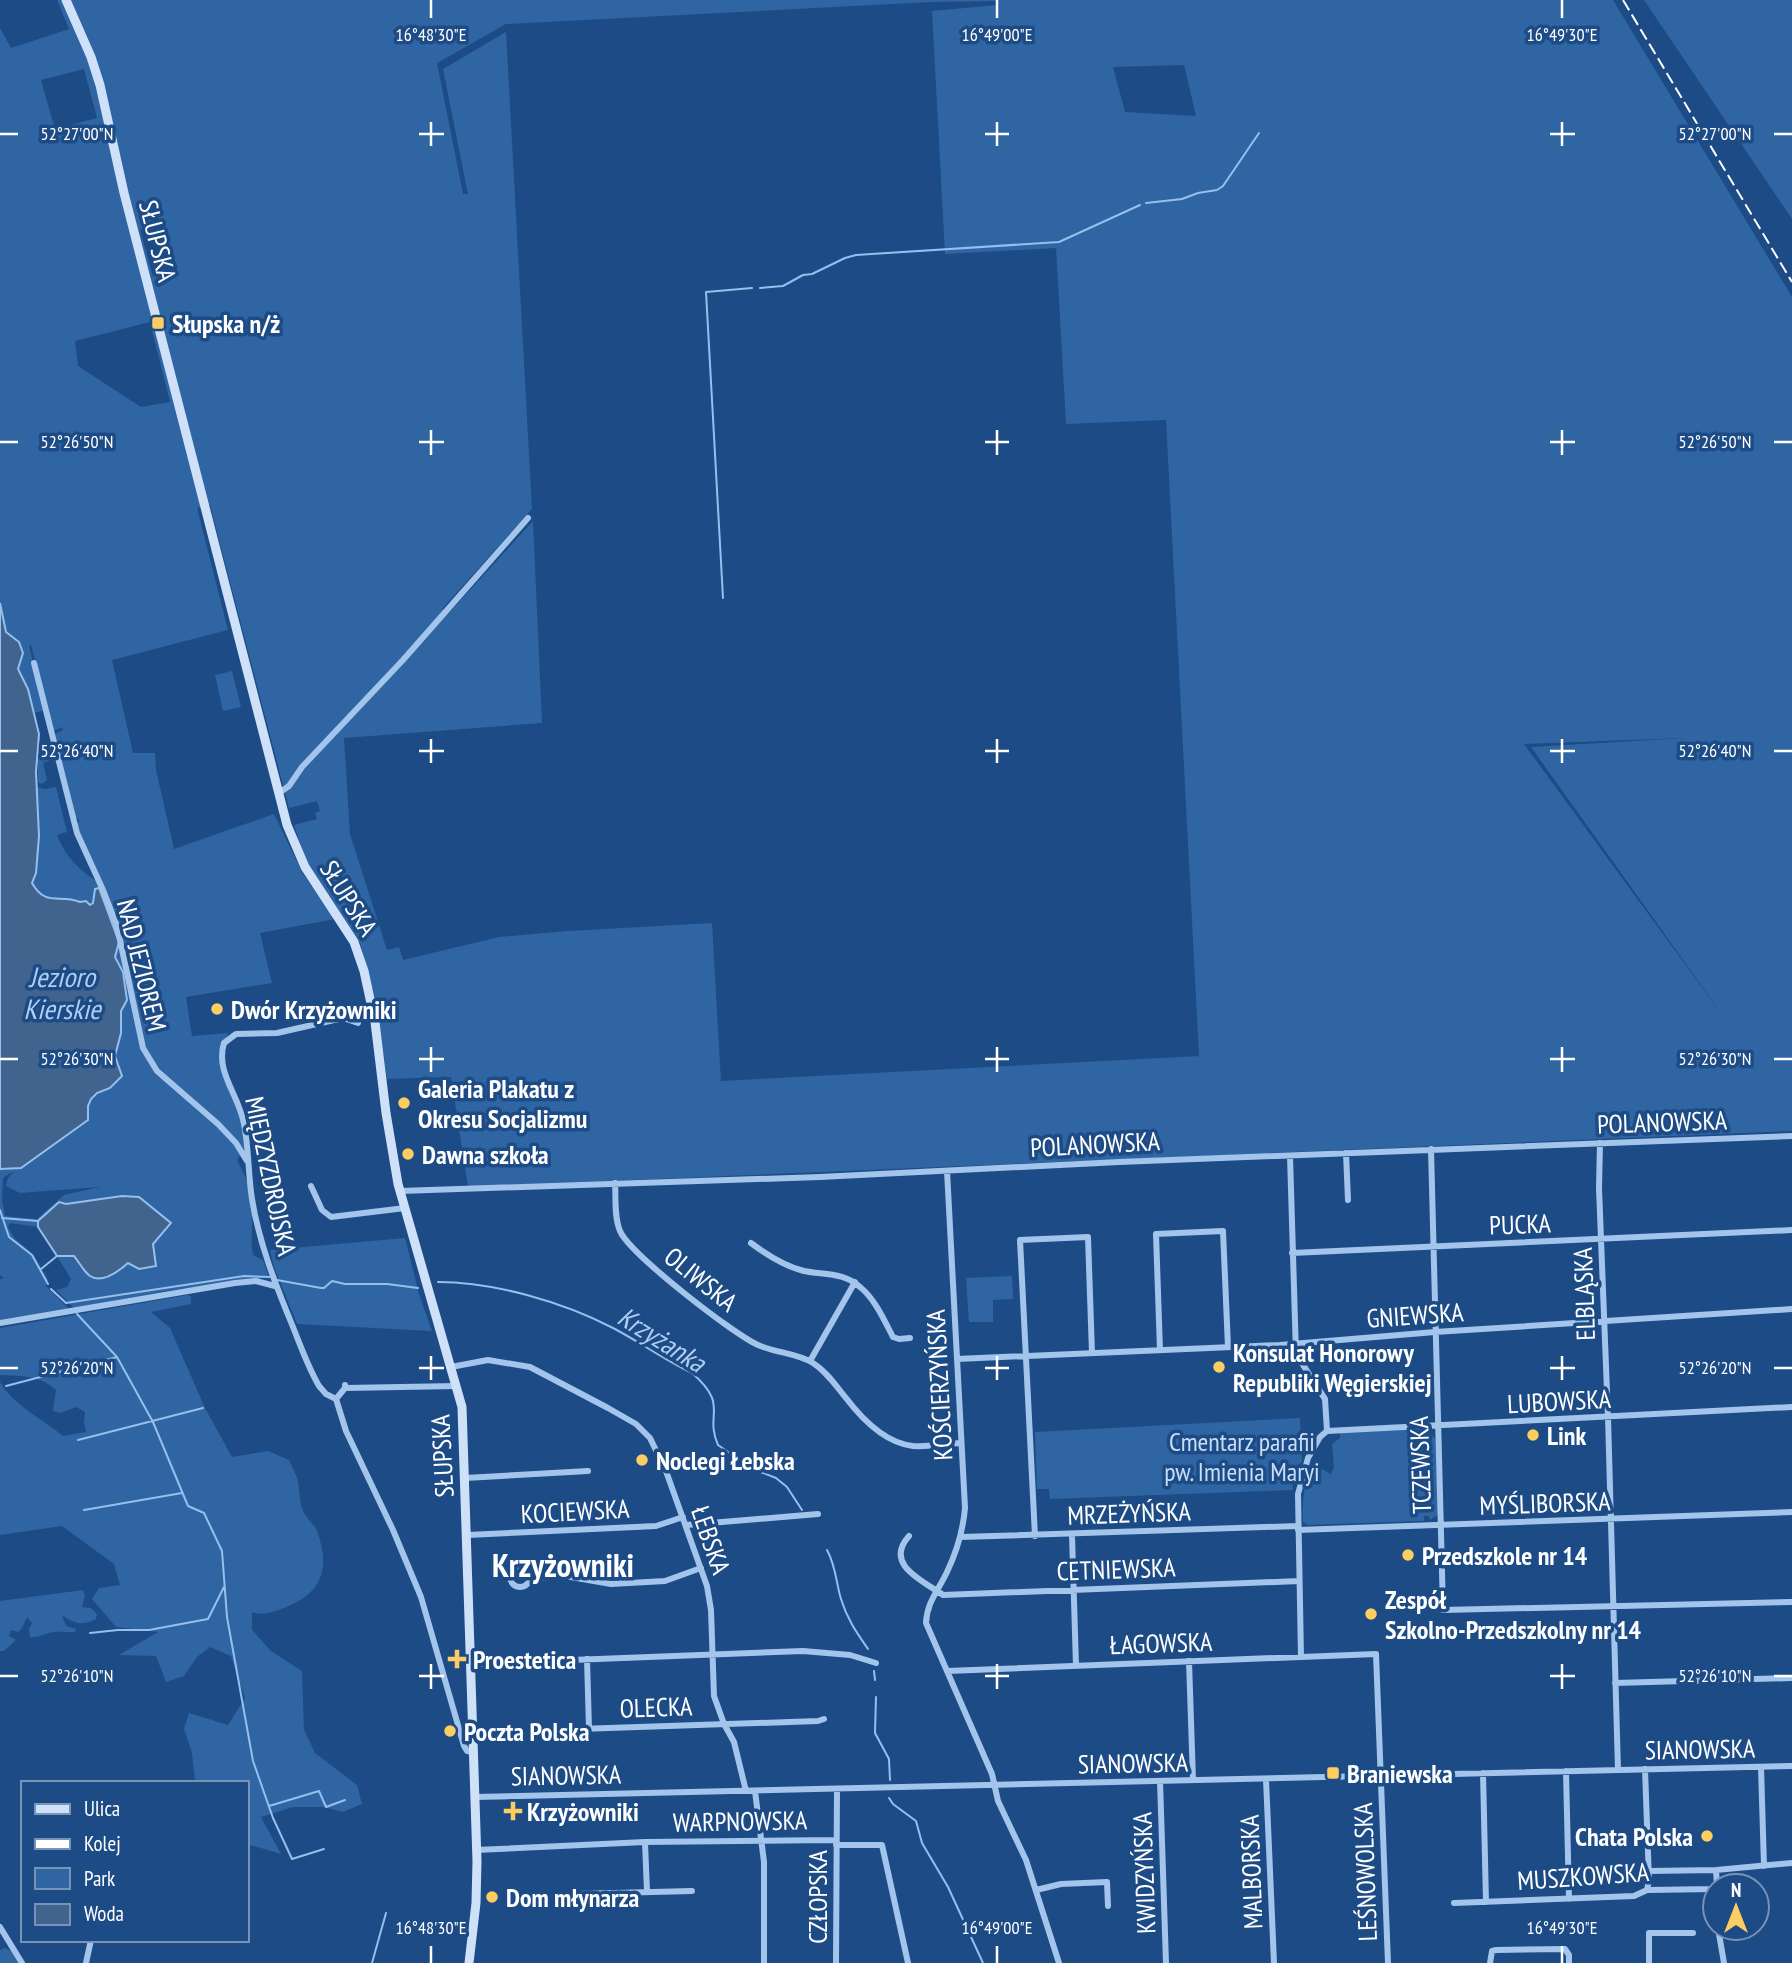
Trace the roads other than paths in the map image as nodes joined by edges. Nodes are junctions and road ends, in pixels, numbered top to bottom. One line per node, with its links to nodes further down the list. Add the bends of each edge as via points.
1 (66, 0): 4 (street, SŁUPSKA, via 100,85)
2 (528, 518): 4 (street)
3 (34, 663): 11 (street, NAD JEZIOREM, via 77,833 117,926 142,1048 157,1071 218,1124)
4 (279, 793): 15 (street, SŁUPSKA, via 295,848 349,933 364,971)
5 (358, 1023): 11 (street, MIĘDZYZDROJSKA, via 343,1018 276,1033 236,1034 224,1043 221,1062 241,1111)
6 (1792, 1136): 7 (street, POLANOWSKA)
7 (1600, 1143): 8 (street, POLANOWSKA); 19 (street, ELBLĄSKA)
8 (1431, 1149): 9 (street, POLANOWSKA); 21 (street, TCZEWSKA)
9 (1346, 1153): 10 (street, POLANOWSKA); 16 (street)
10 (1290, 1156): 12 (street, POLANOWSKA); 22 (street)
11 (247, 1161): 24 (street, MIĘDZYZDROJSKA, via 261,1242)
12 (947, 1171): 13 (street, POLANOWSKA); 35 (street, KOŚCIERZYŃSKA)
13 (615, 1183): 15 (street, POLANOWSKA); 36 (street, OLIWSKA, via 620,1232 647,1261 743,1338)
14 (311, 1186): 17 (street, via 322,1210 331,1217)
15 (400, 1191): 17 (street, SŁUPSKA)
16 (1348, 1200)
17 (405, 1208): 37 (street, SŁUPSKA)
18 (1792, 1230): 19 (street, PUCKA)
19 (1601, 1240): 21 (street, PUCKA); 26 (street, ELBLĄSKA)
20 (751, 1243): 23 (street, via 787,1265)
21 (1433, 1247): 22 (street, PUCKA); 28 (street, TCZEWSKA)
22 (1292, 1253): 30 (street)
23 (855, 1283): 29 (street, via 868,1294 893,1337); 36 (street)
24 (275, 1286): 27 (street, via 256,1281 235,1283); 39 (street, MIĘDZYZDROJSKA, via 313,1375 326,1394)
25 (1792, 1309): 26 (street, GNIEWSKA)
26 (1603, 1321): 28 (street, GNIEWSKA); 41 (street, ELBLĄSKA)
27 (0, 1323)
28 (1435, 1332): 30 (street, GNIEWSKA); 42 (street, TCZEWSKA)
29 (910, 1338)
30 (1295, 1343): 31 (street, GNIEWSKA); 43 (street, via 1296,1354 1325,1399)
31 (1228, 1347): 32 (street, GNIEWSKA); 32 (street, via 1223,1231 1156,1234)
32 (1160, 1350): 33 (street, GNIEWSKA)
33 (1092, 1353): 34 (street, GNIEWSKA); 34 (street, via 1088,1237 1034,1239 1020,1240)
34 (1024, 1356): 35 (street, GNIEWSKA); 57 (street)
35 (957, 1359): 44 (street, KOŚCIERZYŃSKA)
36 (810, 1361): 44 (street, OLIWSKA, via 876,1429 916,1446)
37 (451, 1367): 38 (street, SŁUPSKA); 49 (street, ŁEBSKA, via 488,1360 530,1367 636,1424 659,1453)
38 (457, 1385): 39 (street, via 344,1388); 46 (street, SŁUPSKA)
39 (336, 1399): 83 (street, MIĘDZYZDROJSKA, via 346,1431 407,1561 464,1746)
40 (1792, 1407): 41 (street, LUBOWSKA)
41 (1608, 1418): 42 (street, LUBOWSKA); 50 (street, ELBLĄSKA)
42 (1439, 1426): 43 (street, LUBOWSKA); 52 (street, TCZEWSKA)
43 (1328, 1431): 53 (street, via 1313,1447 1303,1473)
44 (961, 1443): 58 (street, KOŚCIERZYŃSKA, via 965,1508)
45 (588, 1471): 46 (street)
46 (465, 1478): 54 (street, SŁUPSKA)
47 (1792, 1513): 50 (street, MYŚLIBORSKA)
48 (818, 1514): 51 (street)
49 (683, 1517): 51 (street, ŁEBSKA); 54 (street, KOCIEWSKA, via 656,1526)
50 (1611, 1520): 52 (street, MYŚLIBORSKA); 65 (street, ELBLĄSKA)
51 (686, 1525): 59 (street, ŁEBSKA)
52 (1442, 1525): 53 (street, MYŚLIBORSKA); 65 (street, TCZEWSKA, via 1443,1611)
53 (1298, 1528): 55 (street, MRZEŻYŃSKA); 61 (street)
54 (467, 1535): 72 (street, SŁUPSKA)
55 (1072, 1535): 57 (street, MRZEŻYŃSKA); 62 (street)
56 (909, 1536): 63 (street, via 901,1544 900,1556 909,1574)
57 (1035, 1536): 58 (street, MRZEŻYŃSKA)
58 (961, 1538): 63 (street, KOŚCIERZYŃSKA)
59 (701, 1568): 60 (street, via 665,1581 611,1584 565,1576); 66 (street, ŁEBSKA, via 711,1611)
60 (531, 1578)
61 (1299, 1581): 62 (street, CETNIEWSKA); 68 (street)
62 (1073, 1589): 63 (street, CETNIEWSKA, via 943,1595); 73 (street)
63 (936, 1590): 74 (street, KOŚCIERZYŃSKA, via 926,1623)
64 (1792, 1602): 65 (street)
65 (1613, 1607): 76 (street, ELBLĄSKA)
66 (712, 1654): 69 (street); 71 (street, via 811,1651); 80 (street, ŁEBSKA, via 714,1696)
67 (1376, 1654): 68 (street, ŁAGOWSKA); 90 (street, LEŚNOWOLSKA)
68 (1301, 1657): 70 (street, ŁAGOWSKA)
69 (587, 1659): 72 (street); 81 (street, OLECKA)
70 (1189, 1661): 73 (street, ŁAGOWSKA); 92 (street)
71 (876, 1663)
72 (471, 1664): 83 (street, SŁUPSKA)
73 (1076, 1665): 74 (street, ŁAGOWSKA)
74 (947, 1671): 94 (street, KOŚCIERZYŃSKA)
75 (1792, 1678): 76 (street)
76 (1615, 1683): 78 (street, ELBLĄSKA)
77 (1607, 1696): 78 (street)
78 (1615, 1696): 87 (street, ELBLĄSKA)
79 (824, 1718): 80 (street, OLECKA)
80 (724, 1724): 81 (street, OLECKA); 96 (street, ŁEBSKA, via 734,1742)
81 (589, 1729): 82 (street, OLECKA)
82 (550, 1730)
83 (473, 1752): 98 (street, SŁUPSKA)
84 (1792, 1766): 85 (street, SIANOWSKA)
85 (1761, 1767): 86 (street, SIANOWSKA); 104 (street)
86 (1645, 1769): 87 (street, SIANOWSKA); 106 (street)
87 (1618, 1770): 88 (street, SIANOWSKA)
88 (1566, 1771): 89 (street, SIANOWSKA); 113 (street)
89 (1483, 1773): 90 (street, SIANOWSKA); 114 (street)
90 (1381, 1776): 91 (street, SIANOWSKA); 130 (street, LEŚNOWOLSKA)
91 (1266, 1779): 92 (street, SIANOWSKA); 129 (street, MALBORSKA)
92 (1193, 1780): 93 (street, SIANOWSKA)
93 (1160, 1781): 94 (street, SIANOWSKA); 128 (street, KWIDZYŃSKA)
94 (995, 1786): 95 (street, SIANOWSKA); 108 (street, KOŚCIERZYŃSKA)
95 (837, 1789): 97 (street, SIANOWSKA); 101 (street, CZŁOPSKA)
96 (746, 1791): 97 (street, SIANOWSKA); 98 (street, SIANOWSKA)
97 (755, 1791): 99 (street)
98 (475, 1797): 102 (street, SŁUPSKA)
99 (761, 1840): 100 (street, WARPNOWSKA); 101 (street, WARPNOWSKA); 124 (street)
100 (645, 1842): 102 (street, WARPNOWSKA); 111 (street, WARPNOWSKA)
101 (836, 1842): 125 (street, CZŁOPSKA); 126 (street, WARPNOWSKA, via 882,1845)
102 (476, 1850): 123 (street, SŁUPSKA)
103 (1792, 1863): 104 (street)
104 (1764, 1866): 105 (street)
105 (1716, 1870): 106 (street)
106 (1648, 1871): 109 (street)
107 (1701, 1888): 109 (street, MUSZKOWSKA)
108 (1036, 1890): 116 (street, via 1107,1882); 127 (street, KOŚCIERZYŃSKA)
109 (1647, 1890): 113 (street, MUSZKOWSKA, via 1634,1896)
110 (692, 1891): 111 (street)
111 (647, 1892): 112 (street)
112 (574, 1894)
113 (1569, 1899): 114 (street, MUSZKOWSKA)
114 (1486, 1902): 115 (street, MUSZKOWSKA)
115 (1454, 1903)
116 (1108, 1906)
117 (0, 1927): 121 (street)
118 (1693, 1933): 133 (street, via 1649,1933)
119 (91, 1942): 122 (street)
120 (1720, 1942): 134 (street)
121 (22, 1963)
122 (86, 1963)
123 (469, 1963)
124 (764, 1963)
125 (836, 1963)
126 (908, 1963)
127 (1059, 1963)
128 (1166, 1963)
129 (1274, 1963)
130 (1388, 1963)
131 (1490, 1963): 132 (street, via 1496,1950 1565,1949)
132 (1569, 1963)
133 (1649, 1963)
134 (1724, 1963)

